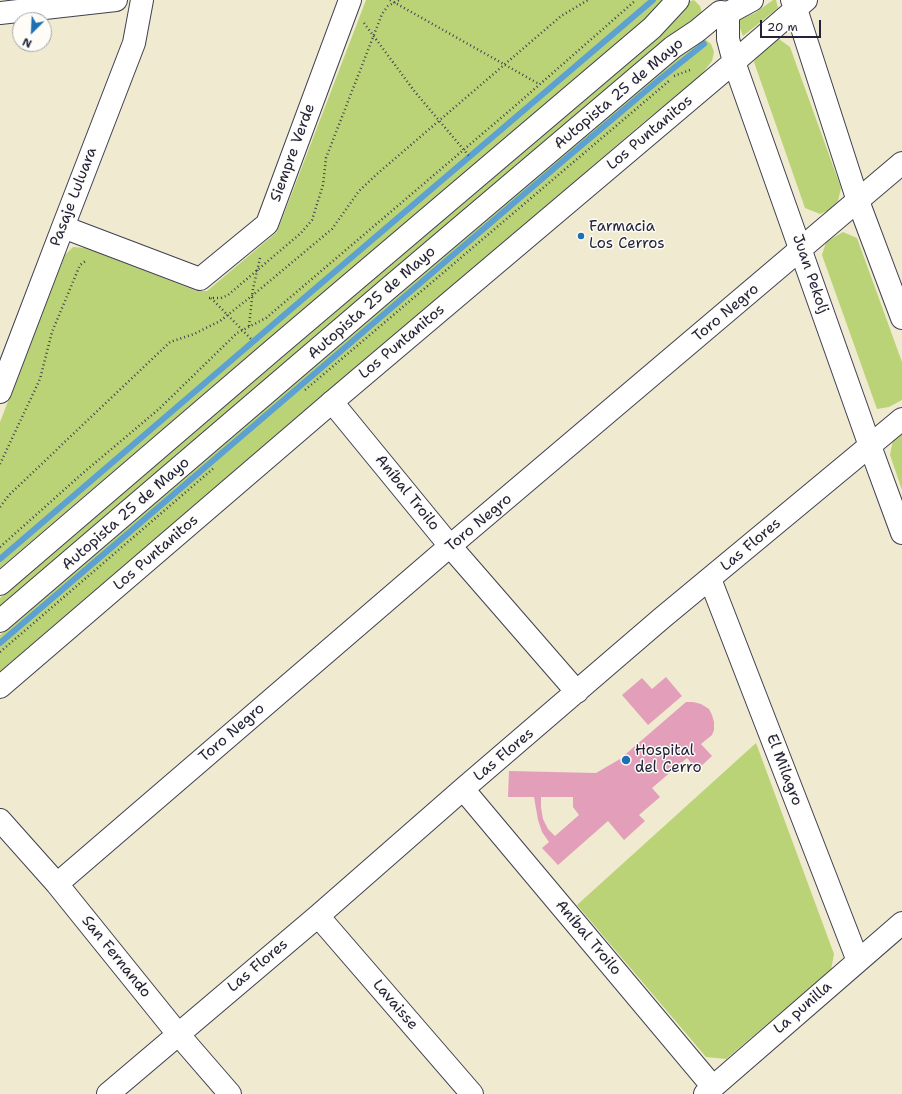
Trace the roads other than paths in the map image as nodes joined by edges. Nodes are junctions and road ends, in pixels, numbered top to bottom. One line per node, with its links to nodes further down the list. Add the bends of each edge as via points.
1 (116, 0): 8 (street)
2 (142, 0): 12 (street, Pasaje Luluara, via 134,43)
3 (350, 0): 12 (street, Siempre Verde, via 267,224 202,289)
4 (678, 0): 22 (street, Autopista 25 de Mayo, via 652,28)
5 (752, 0): 7 (street, Autopista 25 de Mayo)
6 (798, 3): 9 (street, Los Puntanitos); 11 (street)
7 (719, 8): 9 (street, Juan Pekolj); 23 (street, Autopista 25 de Mayo)
8 (0, 13)
9 (734, 62): 13 (street, Juan Pekolj); 16 (street, Los Puntanitos)
10 (902, 163): 11 (street, Toro Negro)
11 (858, 201): 13 (street, Toro Negro); 14 (street)
12 (63, 227): 15 (street, Pasaje Luluara)
13 (801, 249): 18 (street, Juan Pekolj); 20 (street, Toro Negro)
14 (902, 318)
15 (0, 392)
16 (332, 402): 20 (street, Aníbal Troilo); 24 (street, Los Puntanitos)
17 (902, 418): 18 (street, Las Flores)
18 (870, 446): 19 (street, Juan Pekolj); 21 (street, Las Flores)
19 (902, 532)
20 (450, 546): 25 (street, Aníbal Troilo); 28 (street, Toro Negro)
21 (710, 579): 25 (street, Las Flores); 31 (street, El Milagro)
22 (0, 584)
23 (0, 621)
24 (0, 686)
25 (577, 692): 26 (street, Las Flores)
26 (463, 789): 29 (street, Las Flores); 33 (street, Aníbal Troilo)
27 (0, 820): 28 (street, San Fernando)
28 (57, 884): 32 (street, San Fernando)
29 (318, 916): 32 (street, Las Flores); 36 (street, Lavaisse)
30 (902, 923): 31 (street, La punilla)
31 (858, 961): 33 (street, La punilla)
32 (178, 1034): 34 (street, Las Flores); 35 (street, San Fernando)
33 (709, 1090)
34 (108, 1094)
35 (230, 1094)
36 (472, 1094)

